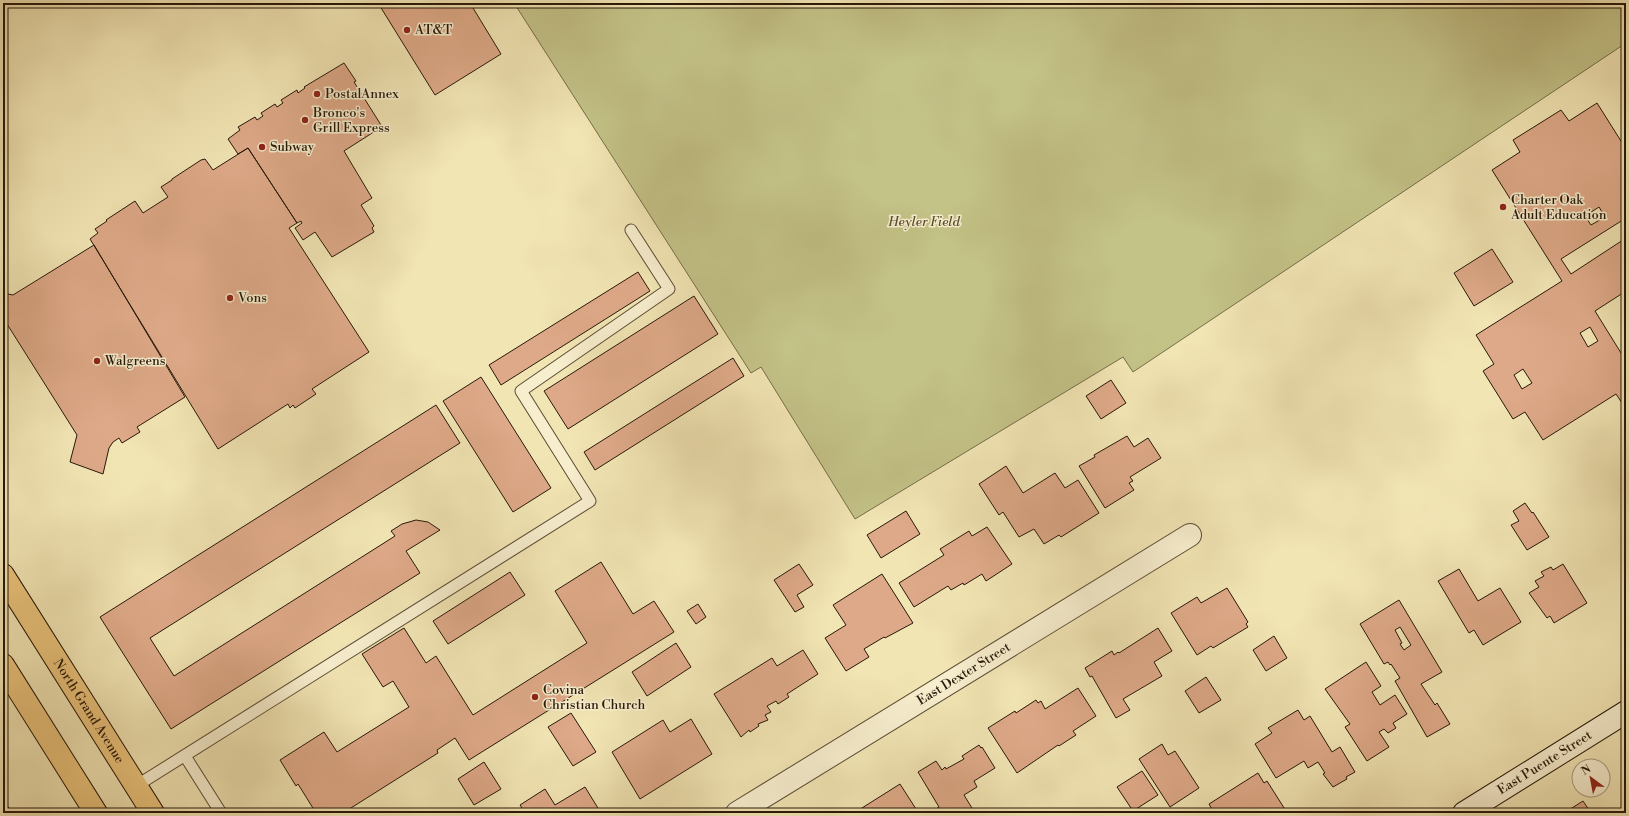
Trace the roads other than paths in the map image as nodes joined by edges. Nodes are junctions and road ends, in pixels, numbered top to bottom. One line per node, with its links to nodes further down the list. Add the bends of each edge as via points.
1 (631, 230): 6 (lane, via 669,289 521,391 590,502)
2 (1190, 534): 11 (street, East Dexter Street)
3 (3, 576): 7 (main road, North Grand Avenue)
4 (3, 665): 8 (main road)
5 (1626, 712): 12 (street, East Puente Street)
6 (185, 756): 7 (lane); 10 (lane)
7 (136, 786): 9 (main road, North Grand Avenue)
8 (96, 813)
9 (154, 813)
10 (221, 813)
11 (737, 813)
12 (1464, 813)

